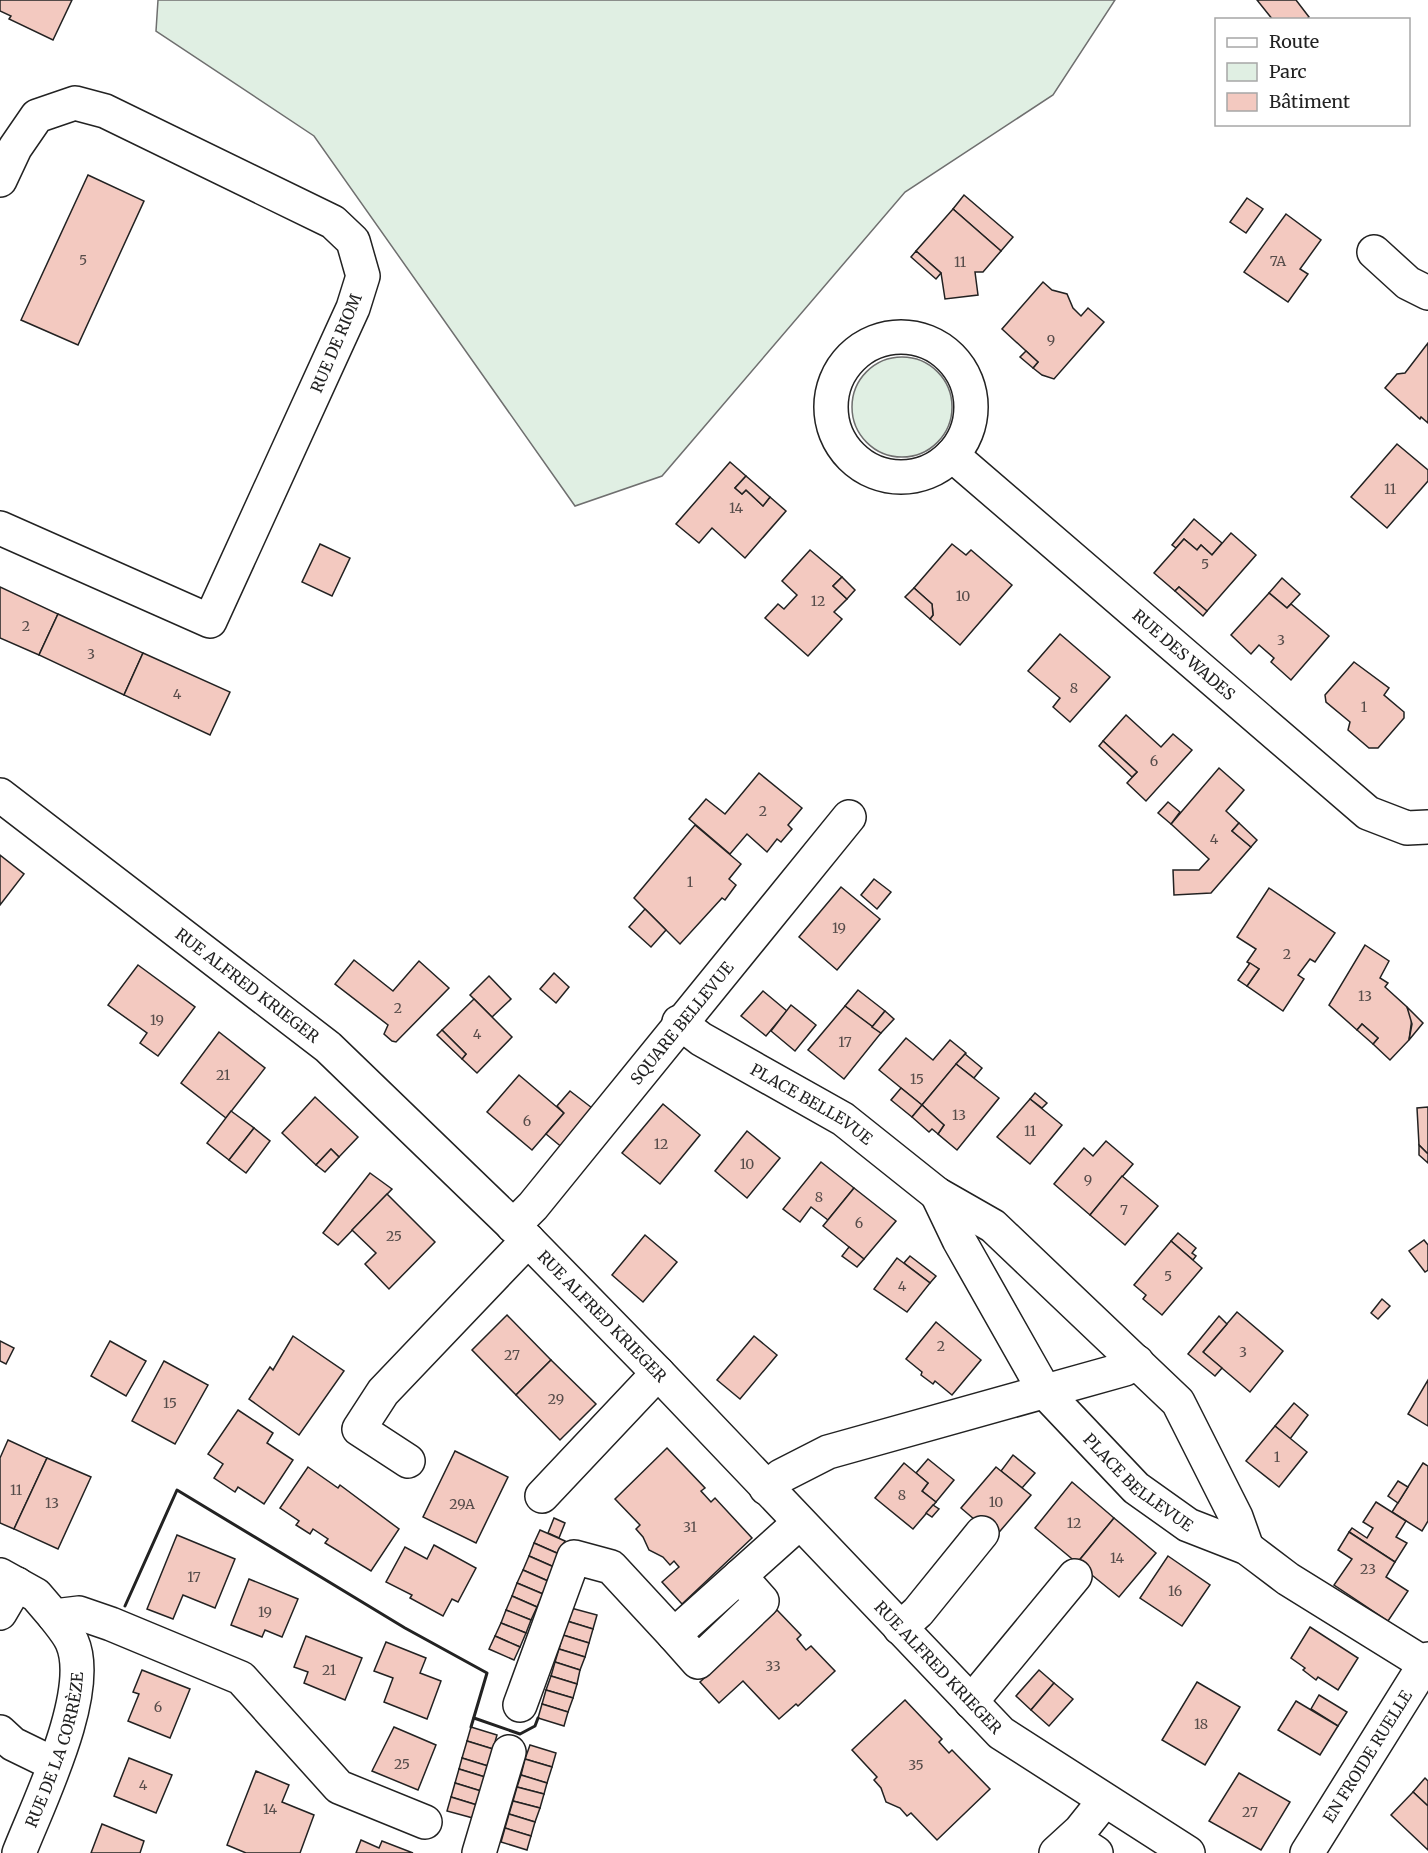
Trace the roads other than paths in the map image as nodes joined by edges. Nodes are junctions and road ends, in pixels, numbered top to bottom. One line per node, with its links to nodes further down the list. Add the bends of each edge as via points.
1 (0, 180): 5 (street, RUE DE RIOM, via 15,148 37,117 75,103 95,108 333,222 352,241 363,276 353,308 210,621)
2 (1374, 252): 3 (street, via 1408,283)
3 (1428, 293)
4 (952, 455): 4 (street, via 965,437 971,415 970,392 962,371 947,354 927,341 905,337 882,339 862,349 845,365 835,386 831,409 836,432 848,452 865,467 887,476 911,476 933,469); 8 (street, RUE DES WADES, via 1368,813 1407,828)
5 (0, 528)
6 (0, 795): 11 (street, RUE ALFRED KRIEGER, via 328,1047)
7 (849, 817): 9 (street, SQUARE BELLEVUE)
8 (1428, 827)
9 (679, 1022): 10 (street, PLACE BELLEVUE, via 701,1039 843,1119); 11 (street, SQUARE BELLEVUE, via 533,1206)
10 (937, 1194): 12 (street, PLACE BELLEVUE, via 993,1226); 14 (street, PLACE BELLEVUE)
11 (520, 1233): 13 (street, RUE ALFRED KRIEGER); 15 (street, SQUARE BELLEVUE, via 383,1392 359,1429)
12 (1137, 1362): 14 (street); 20 (street, PLACE BELLEVUE, via 1178,1402 1236,1517)
13 (658, 1373): 16 (street, RUE ALFRED KRIEGER); 17 (street)
14 (1045, 1392): 16 (street, via 828,1452); 20 (street, PLACE BELLEVUE, via 1136,1488 1188,1525)
15 (408, 1461)
16 (766, 1488): 18 (street, RUE ALFRED KRIEGER)
17 (542, 1496)
18 (799, 1522): 25 (street, RUE ALFRED KRIEGER); 28 (street, via 740,1576 762,1601 698,1662 612,1568 574,1557)
19 (982, 1533): 25 (street, via 918,1612)
20 (1247, 1548): 26 (street, PLACE BELLEVUE, via 1288,1579)
21 (1066, 1569): 27 (street, via 973,1668)
22 (8, 1580): 23 (street); 24 (street, RUE DE LA CORRÈZE, via 36,1595)
23 (0, 1613)
24 (54, 1616): 31 (street, RUE DE LA CORRÈZE, via 73,1643 77,1677 68,1727); 33 (street, via 79,1613 241,1678 339,1787)
25 (900, 1628): 27 (street, RUE ALFRED KRIEGER)
26 (1426, 1662): 38 (street, EN FROIDE RUELLE)
27 (963, 1694): 32 (street, RUE ALFRED KRIEGER, via 1001,1733)
28 (520, 1705)
29 (0, 1732): 31 (street, via 13,1744)
30 (509, 1752): 36 (street)
31 (54, 1764): 35 (street, RUE DE LA CORRÈZE)
32 (1104, 1801): 34 (street); 37 (street, RUE ALFRED KRIEGER)
33 (425, 1822)
34 (1075, 1848)
35 (19, 1853)
36 (479, 1853)
37 (1188, 1853)
38 (1307, 1853)

